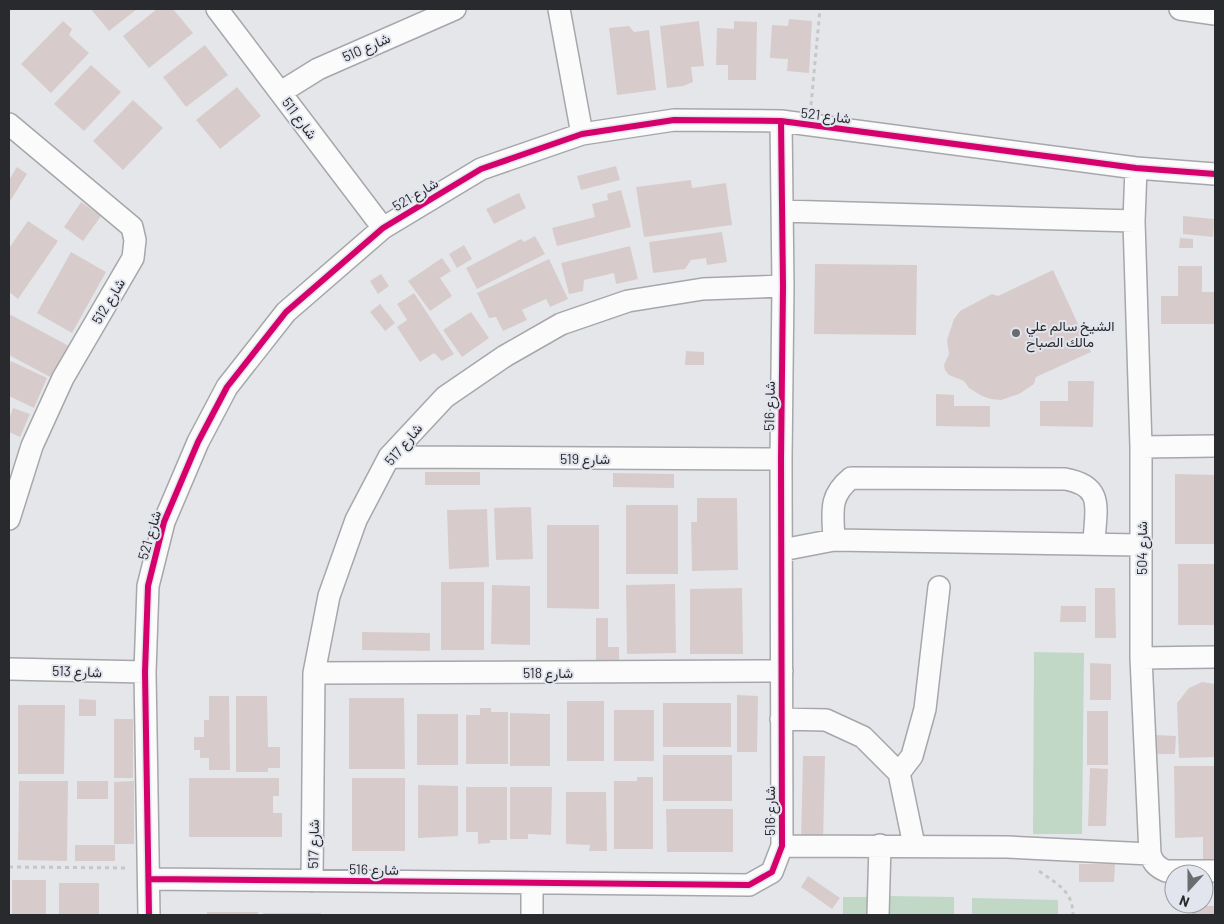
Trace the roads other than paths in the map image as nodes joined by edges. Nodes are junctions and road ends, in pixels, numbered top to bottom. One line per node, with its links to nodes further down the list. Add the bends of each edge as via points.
1 (217, 9): 6 (street, شارع 511)
2 (455, 9): 6 (street, شارع 510, via 318,69)
3 (559, 9): 9 (street)
4 (1180, 9): 5 (street)
5 (1215, 14)
6 (281, 92): 14 (street, شارع 511)
7 (780, 121): 9 (street, شارع 521, via 674,120); 10 (street, شارع 521); 12 (street, شارع 516)
8 (9, 124): 20 (street, شارع 512, via 132,227 135,240 133,258 62,378 32,446)
9 (582, 134): 14 (street, شارع 521, via 481,169)
10 (1136, 168): 11 (street, شارع 521); 13 (street, شارع 504)
11 (1215, 174)
12 (782, 210): 13 (street); 15 (street, شارع 516)
13 (1134, 221): 17 (street, شارع 504)
14 (383, 228): 30 (street, شارع 521, via 286,312 227,387 198,442 164,522 148,586)
15 (783, 286): 18 (street, شارع 517, via 703,290 628,301 561,324 505,356 445,397); 19 (street, شارع 516)
16 (1215, 446): 17 (street)
17 (1141, 447): 23 (street, شارع 504)
18 (389, 457): 19 (street, شارع 519); 31 (street, شارع 517, via 356,520 329,596)
19 (781, 459): 24 (street, شارع 516)
20 (9, 519)
21 (834, 540): 22 (street); 22 (street, via 835,496 840,486 851,478 1065,479 1091,490 1096,499); 24 (street)
22 (1094, 543): 23 (street)
23 (1140, 545): 27 (street, شارع 504)
24 (782, 550): 29 (street, شارع 516)
25 (939, 587): 33 (street, via 926,709 912,756)
26 (1215, 657): 27 (street)
27 (1141, 658): 37 (street, شارع 504)
28 (9, 669): 30 (street, شارع 513)
29 (782, 671): 31 (street, شارع 518); 32 (street, شارع 516)
30 (145, 672): 39 (street, شارع 521)
31 (314, 673): 40 (street, شارع 517)
32 (781, 719): 33 (street, via 826,720 863,737); 36 (street, شارع 516)
33 (899, 773): 35 (street)
34 (880, 845): 35 (street); 36 (street); 44 (street)
35 (914, 845): 37 (street, via 1007,846)
36 (782, 846): 41 (street, شارع 516, via 772,872 750,885)
37 (1150, 854): 38 (street, via 1152,861 1166,871)
38 (1215, 871)
39 (149, 879): 40 (street, شارع 516); 42 (street, شارع 521)
40 (312, 881): 41 (street, شارع 516)
41 (532, 883): 43 (street)
42 (149, 915)
43 (532, 915)
44 (878, 915)

